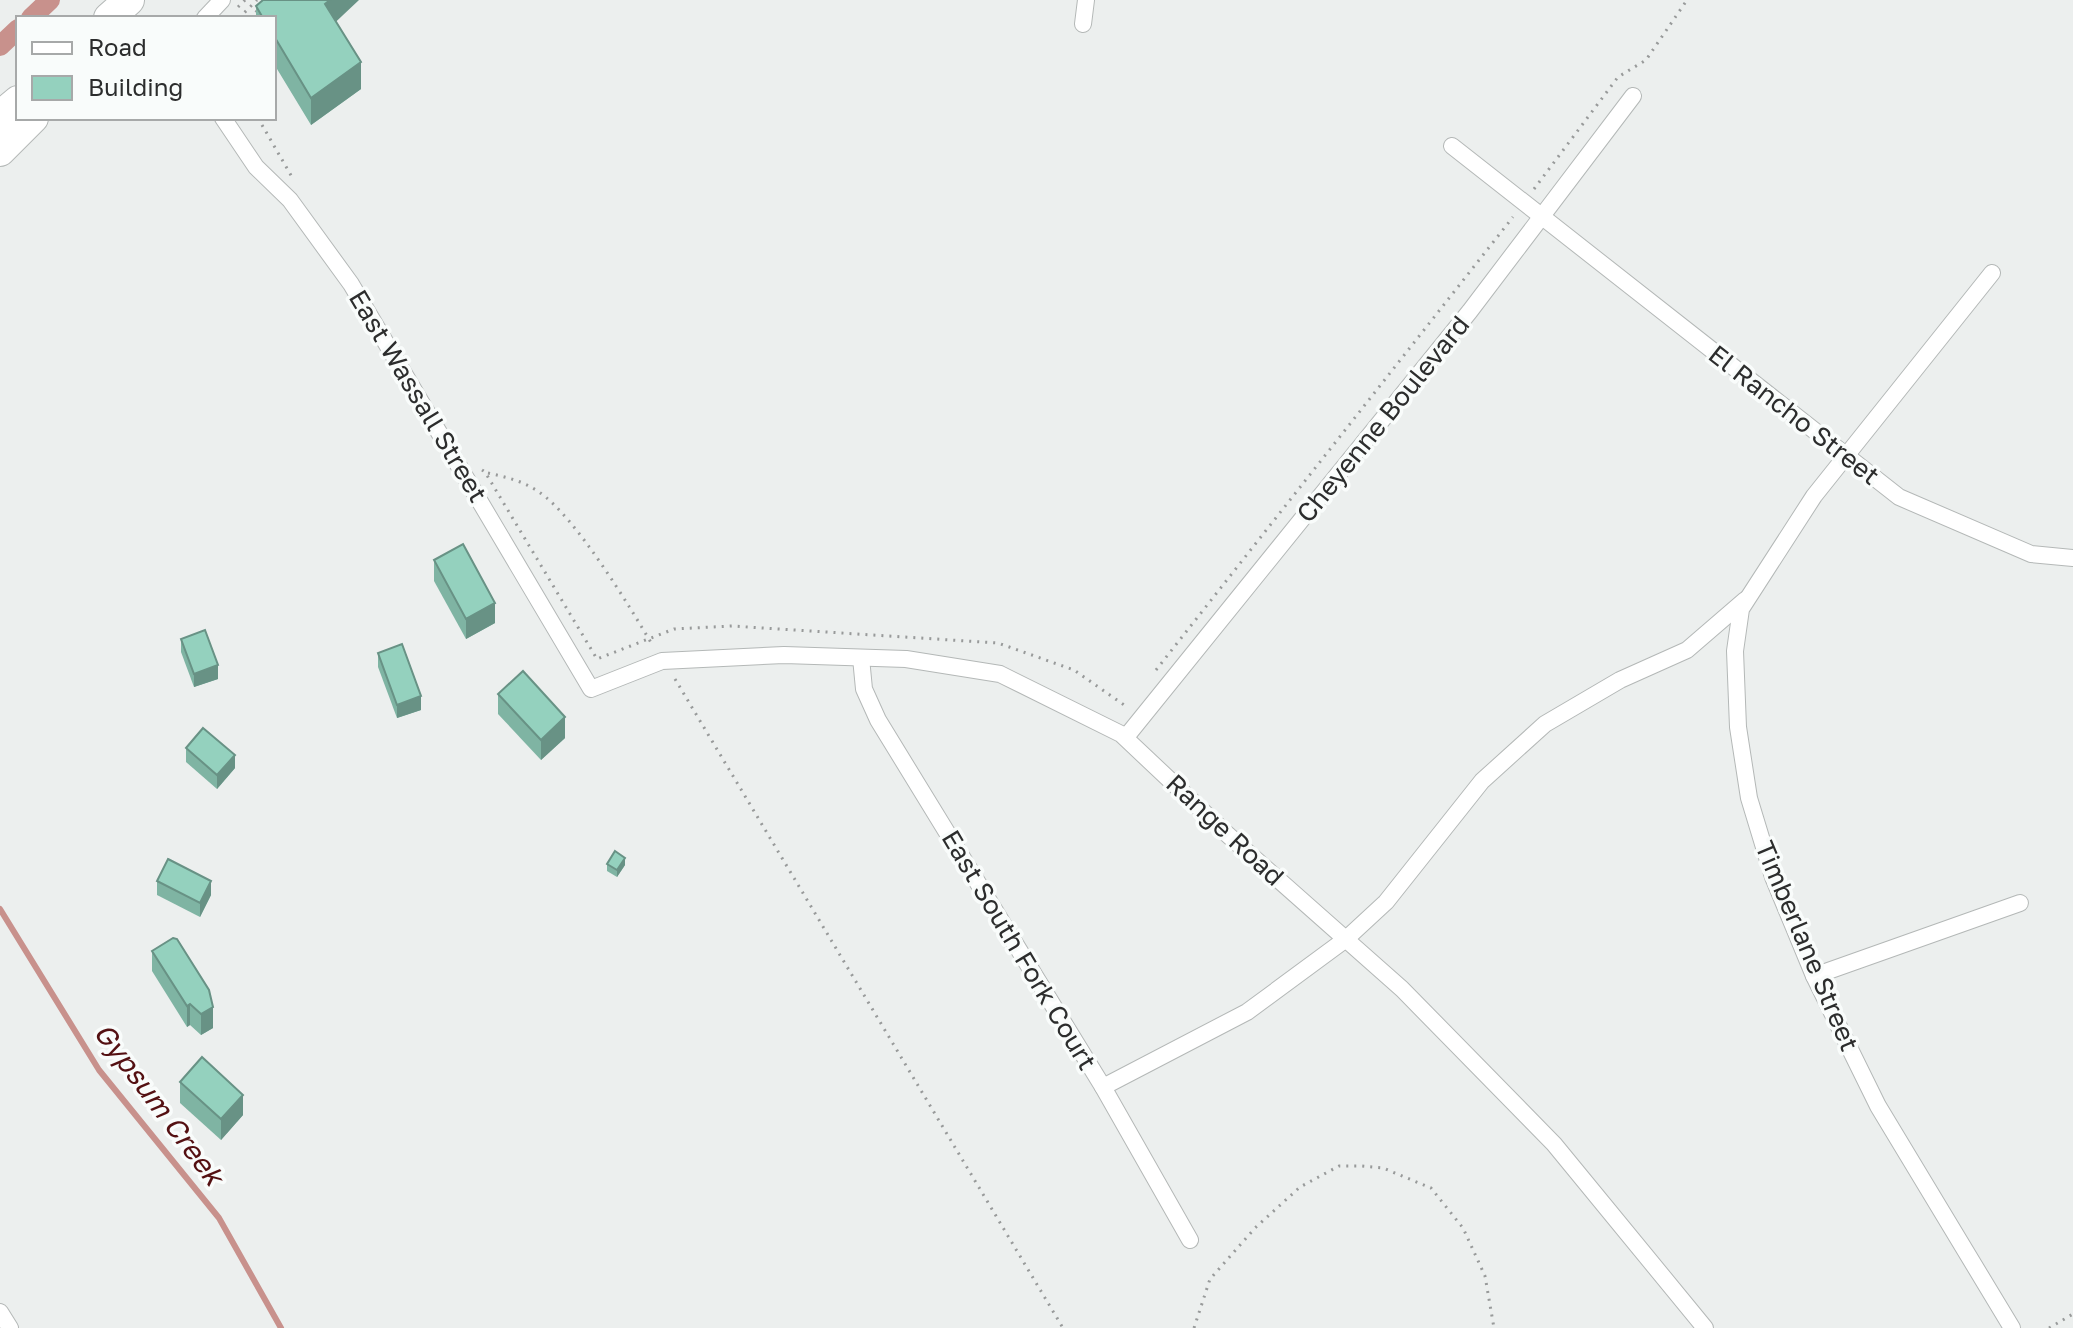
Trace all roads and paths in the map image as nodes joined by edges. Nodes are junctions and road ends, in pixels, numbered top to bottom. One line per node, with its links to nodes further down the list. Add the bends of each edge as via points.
1 (129, 0): 8 (highway)
2 (149, 0): 9 (highway)
3 (222, 0): 10 (street)
4 (257, 0): 11 (path)
5 (1086, 0): 13 (street)
6 (1687, 0): 19 (path, via 1646,60 1618,77)
7 (259, 9): 12 (path)
8 (111, 16)
9 (134, 16)
10 (207, 16)
11 (241, 16)
12 (252, 16)
13 (1083, 24)
14 (1633, 96): 20 (street, Cheyenne Boulevard)
15 (14, 112): 18 (highway)
16 (224, 120): 24 (street, East Wassall Street, via 351,284)
17 (1452, 146): 19 (street, El Rancho Street)
18 (0, 151)
19 (1524, 202): 20 (street, El Rancho Street); 30 (path)
20 (1543, 217): 22 (street, El Rancho Street); 33 (street, Cheyenne Boulevard)
21 (1992, 273): 22 (street, Timberlane Street)
22 (1846, 456): 25 (street, El Rancho Street, via 1899,497 2031,554); 26 (street, Timberlane Street)
23 (485, 472): 24 (path); 27 (path, via 514,479 563,512); 27 (path, via 597,659)
24 (470, 482): 31 (street, East Wassall Street)
25 (2073, 558)
26 (1749, 596): 35 (street, via 1687,650 1620,680 1545,724 1482,781 1386,902); 36 (street, Timberlane Street, via 1741,609 1735,651 1747,787 1773,877)
27 (649, 639): 29 (path); 32 (path, via 674,629 732,626 998,643 1074,670 1126,708)
28 (861, 658): 29 (street, Range Road, via 784,655); 33 (street, Range Road, via 906,659 1000,674); 37 (street, East South Fork Court, via 864,689 878,720)
29 (662, 661): 31 (street, Range Road); 42 (path)
30 (1154, 673)
31 (591, 689)
32 (1135, 696)
33 (1126, 737): 35 (street, Range Road)
34 (2020, 903): 36 (street)
35 (1346, 939): 37 (street, via 1247,1012); 45 (street, Range Road, via 1554,1144)
36 (1814, 976): 46 (street, Timberlane Street, via 1878,1106)
37 (1103, 1087): 38 (street, East South Fork Court)
38 (1190, 1240)
39 (0, 1312): 41 (street)
40 (2073, 1314): 47 (path)
41 (10, 1328)
42 (1063, 1328)
43 (1194, 1328): 44 (path, via 1210,1279 1255,1228 1300,1187 1339,1166 1362,1166 1383,1168 1431,1188 1463,1228 1485,1276)
44 (1494, 1328)
45 (1705, 1328)
46 (2012, 1328)
47 (2049, 1328)

